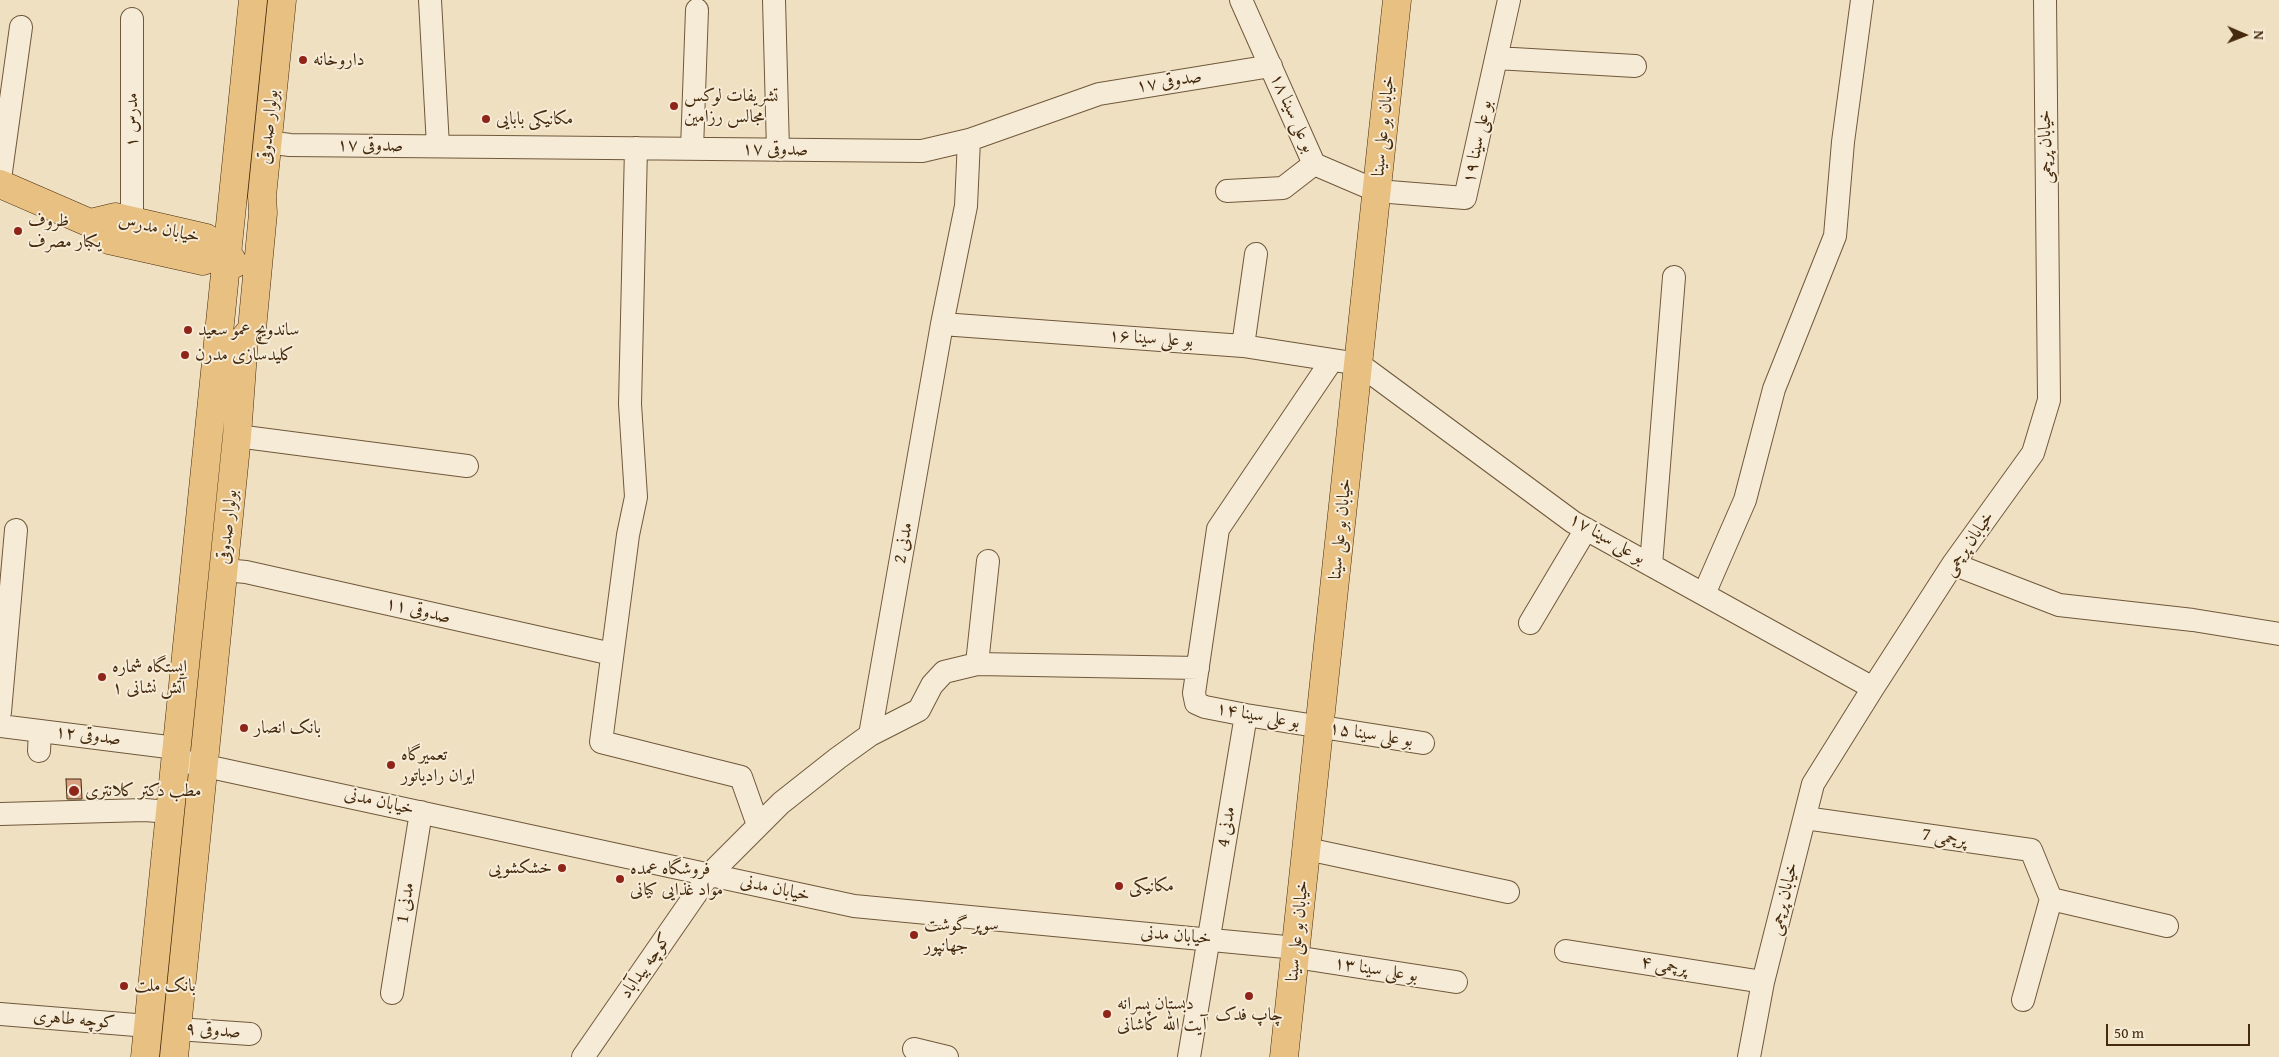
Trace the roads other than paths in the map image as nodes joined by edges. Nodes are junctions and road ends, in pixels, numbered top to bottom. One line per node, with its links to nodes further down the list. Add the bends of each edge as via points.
1 (253, 0): 31 (main road, بولوار صدوقی)
2 (282, 0): 17 (main road, بولوار صدوقی)
3 (430, 0): 18 (street)
4 (774, 0): 21 (street)
5 (1241, 0): 14 (street, بو علی سینا ۱۸)
6 (1397, 0): 25 (main road, خیابان بو علی سینا)
7 (1509, 0): 13 (street, بو علی سینا ۱۹)
8 (1862, 0): 46 (street, via 1843,142 1835,236 1774,389 1745,500)
9 (2045, 0): 43 (street, خیابان پرچمی, via 2049,400 2033,453)
10 (697, 10): 20 (street)
11 (132, 19): 28 (street, مدرس ۱)
12 (21, 27): 23 (street)
13 (1496, 58): 15 (street); 25 (street, بو علی سینا ۱۹, via 1465,198)
14 (1271, 66): 16 (street, صدوقی ۱۷, via 1099,94); 22 (street, بو علی سینا ۱۸)
15 (1634, 66)
16 (969, 140): 21 (street, صدوقی ۱۷, via 922,151); 33 (street, مدنی 2, via 966,206)
17 (267, 142): 18 (street, صدوقی ۱۷); 27 (main road, بولوار صدوقی)
18 (438, 146): 19 (street, صدوقی ۱۷)
19 (636, 148): 20 (street, صدوقی ۱۷); 49 (street, via 630,404 636,496)
20 (692, 149): 21 (street, صدوقی ۱۷)
21 (778, 150)
22 (1314, 164): 25 (street, بو علی سینا ۱۸); 26 (street, via 1283,188)
23 (0, 179)
24 (0, 184): 29 (main road, خیابان مدرس)
25 (1377, 190): 37 (main road, خیابان بو علی سینا)
26 (1228, 191)
27 (262, 196): 31 (main road, via 252,212 252,219); 34 (main road, بولوار صدوقی, via 252,329)
28 (132, 221): 29 (main road, خیابان مدرس, via 115,217); 31 (main road, خیابان مدرس, via 206,238)
29 (90, 223): 31 (main road, خیابان مدرس, via 109,240)
30 (1256, 254): 35 (street)
31 (215, 257): 34 (main road, via 246,282 241,328); 52 (main road, بولوار صدوقی, via 223,293)
32 (1674, 278): 44 (street)
33 (942, 324): 35 (street, بو علی سینا ۱۶); 59 (street, مدنی 2)
34 (244, 339): 38 (main road, بولوار صدوقی)
35 (1243, 346): 36 (street, بو علی سینا ۱۶)
36 (1332, 360): 37 (street, بو علی سینا ۱۶); 51 (street, via 1218,529)
37 (1359, 364): 40 (street, بو علی سینا ۱۷); 58 (main road, خیابان بو علی سینا)
38 (237, 436): 39 (street); 45 (main road, بولوار صدوقی)
39 (467, 466)
40 (1586, 529): 44 (street, بو علی سینا ۱۷); 47 (street)
41 (16, 530): 55 (street)
42 (988, 561): 50 (street)
43 (1954, 564): 48 (street, via 2059,605 2193,620); 54 (street, خیابان پرچمی)
44 (1651, 565): 46 (street, بو علی سینا ۱۷)
45 (224, 570): 49 (street, صدوقی ۱۱, via 246,572); 53 (main road, بولوار صدوقی)
46 (1704, 594): 54 (street, بو علی سینا ۱۷)
47 (1530, 623)
48 (2279, 634)
49 (612, 654): 67 (street, via 601,742 741,777)
50 (977, 664): 51 (street); 59 (street, via 944,672 932,685 919,710)
51 (1198, 668): 56 (street, بو علی سینا ۱۴, via 1194,693 1196,703)
52 (184, 671): 53 (main road); 61 (main road, بولوار صدوقی)
53 (213, 674): 62 (main road, بولوار صدوقی)
54 (1873, 688): 66 (street, خیابان پرچمی, via 1813,784)
55 (0, 712)
56 (1246, 714): 58 (street, بو علی سینا ۱۴); 73 (street, مدنی 4)
57 (0, 726): 61 (street, صدوقی ۱۲, via 39,741)
58 (1320, 726): 60 (street, بو علی سینا ۱۵); 68 (main road, خیابان بو علی سینا)
59 (870, 735): 67 (street, via 808,781)
60 (1423, 743)
61 (176, 748): 62 (street, صدوقی ۱۲); 63 (main road, بولوار صدوقی)
62 (204, 751): 64 (street, خیابان مدنی); 82 (main road, بولوار صدوقی)
63 (170, 812): 65 (street); 81 (main road, بولوار صدوقی)
64 (421, 812): 69 (street, خیابان مدنی); 78 (street, مدنی 1)
65 (0, 814)
66 (1805, 818): 71 (street, پرچمی 7, via 2031,850); 77 (street, خیابان پرچمی)
67 (758, 825): 69 (street)
68 (1307, 849): 70 (street); 75 (main road, خیابان بو علی سینا)
69 (709, 875): 73 (street, خیابان مدنی, via 854,906); 87 (street, کوچه بیدآباد)
70 (1508, 892)
71 (2051, 899): 72 (street); 79 (street)
72 (2167, 926)
73 (1209, 939): 75 (street, خیابان مدنی); 89 (street, مدنی 4)
74 (1566, 951): 77 (street, پرچمی ۴)
75 (1296, 952): 76 (street, بو علی سینا ۱۳); 90 (main road, خیابان بو علی سینا)
76 (1456, 982)
77 (1763, 982): 91 (street, خیابان پرچمی)
78 (392, 993)
79 (2023, 1000)
80 (0, 1014): 81 (street, کوچه طاهری)
81 (148, 1026): 85 (main road, بولوار صدوقی)
82 (176, 1029): 83 (street, صدوقی ۹); 86 (main road, بولوار صدوقی)
83 (250, 1034)
84 (914, 1049): 88 (street)
85 (145, 1057)
86 (174, 1057)
87 (583, 1057)
88 (947, 1057)
89 (1189, 1057)
90 (1284, 1057)
91 (1749, 1057)

